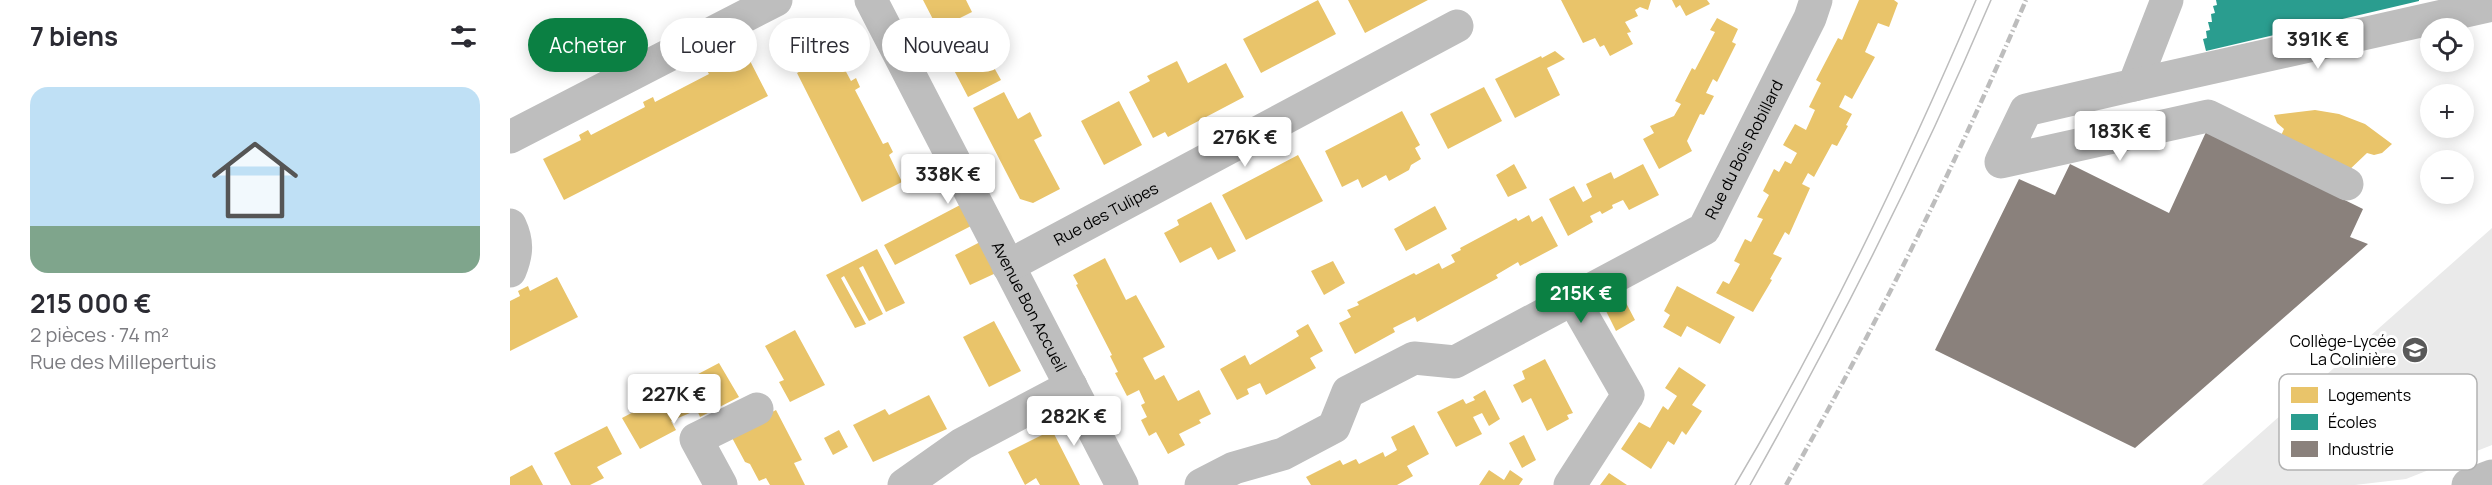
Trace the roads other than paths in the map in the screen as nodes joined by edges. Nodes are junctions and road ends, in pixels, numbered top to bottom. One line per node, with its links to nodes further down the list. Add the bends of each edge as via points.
1 (777, 0): 8 (street)
2 (871, 0): 11 (street, Avenue Bon Accueil)
3 (1816, 0): 13 (street, Rue du Bois Robillard, via 1704,229)
4 (2167, 0): 7 (street)
5 (2492, 5): 7 (street)
6 (1457, 26): 11 (street, Rue des Tulipes)
7 (2134, 86): 9 (street, via 2026,110 2001,162 2208,116)
8 (510, 137)
9 (2346, 184)
10 (510, 225): 12 (street, via 517,254)
11 (1008, 266): 14 (street, Avenue Bon Accueil)
12 (510, 271)
13 (1573, 299): 20 (street, Rue du Bois Robillard, via 1455,362 1414,358 1348,392 1334,427 1283,454 1234,468); 21 (street, via 1628,395)
14 (1071, 386): 18 (street, via 962,444); 19 (street, Avenue Bon Accueil)
15 (756, 409): 17 (street, via 696,439)
16 (2492, 476): 22 (street)
17 (721, 485)
18 (904, 485)
19 (1122, 485)
20 (1201, 485)
21 (1570, 485)
22 (2468, 485)

